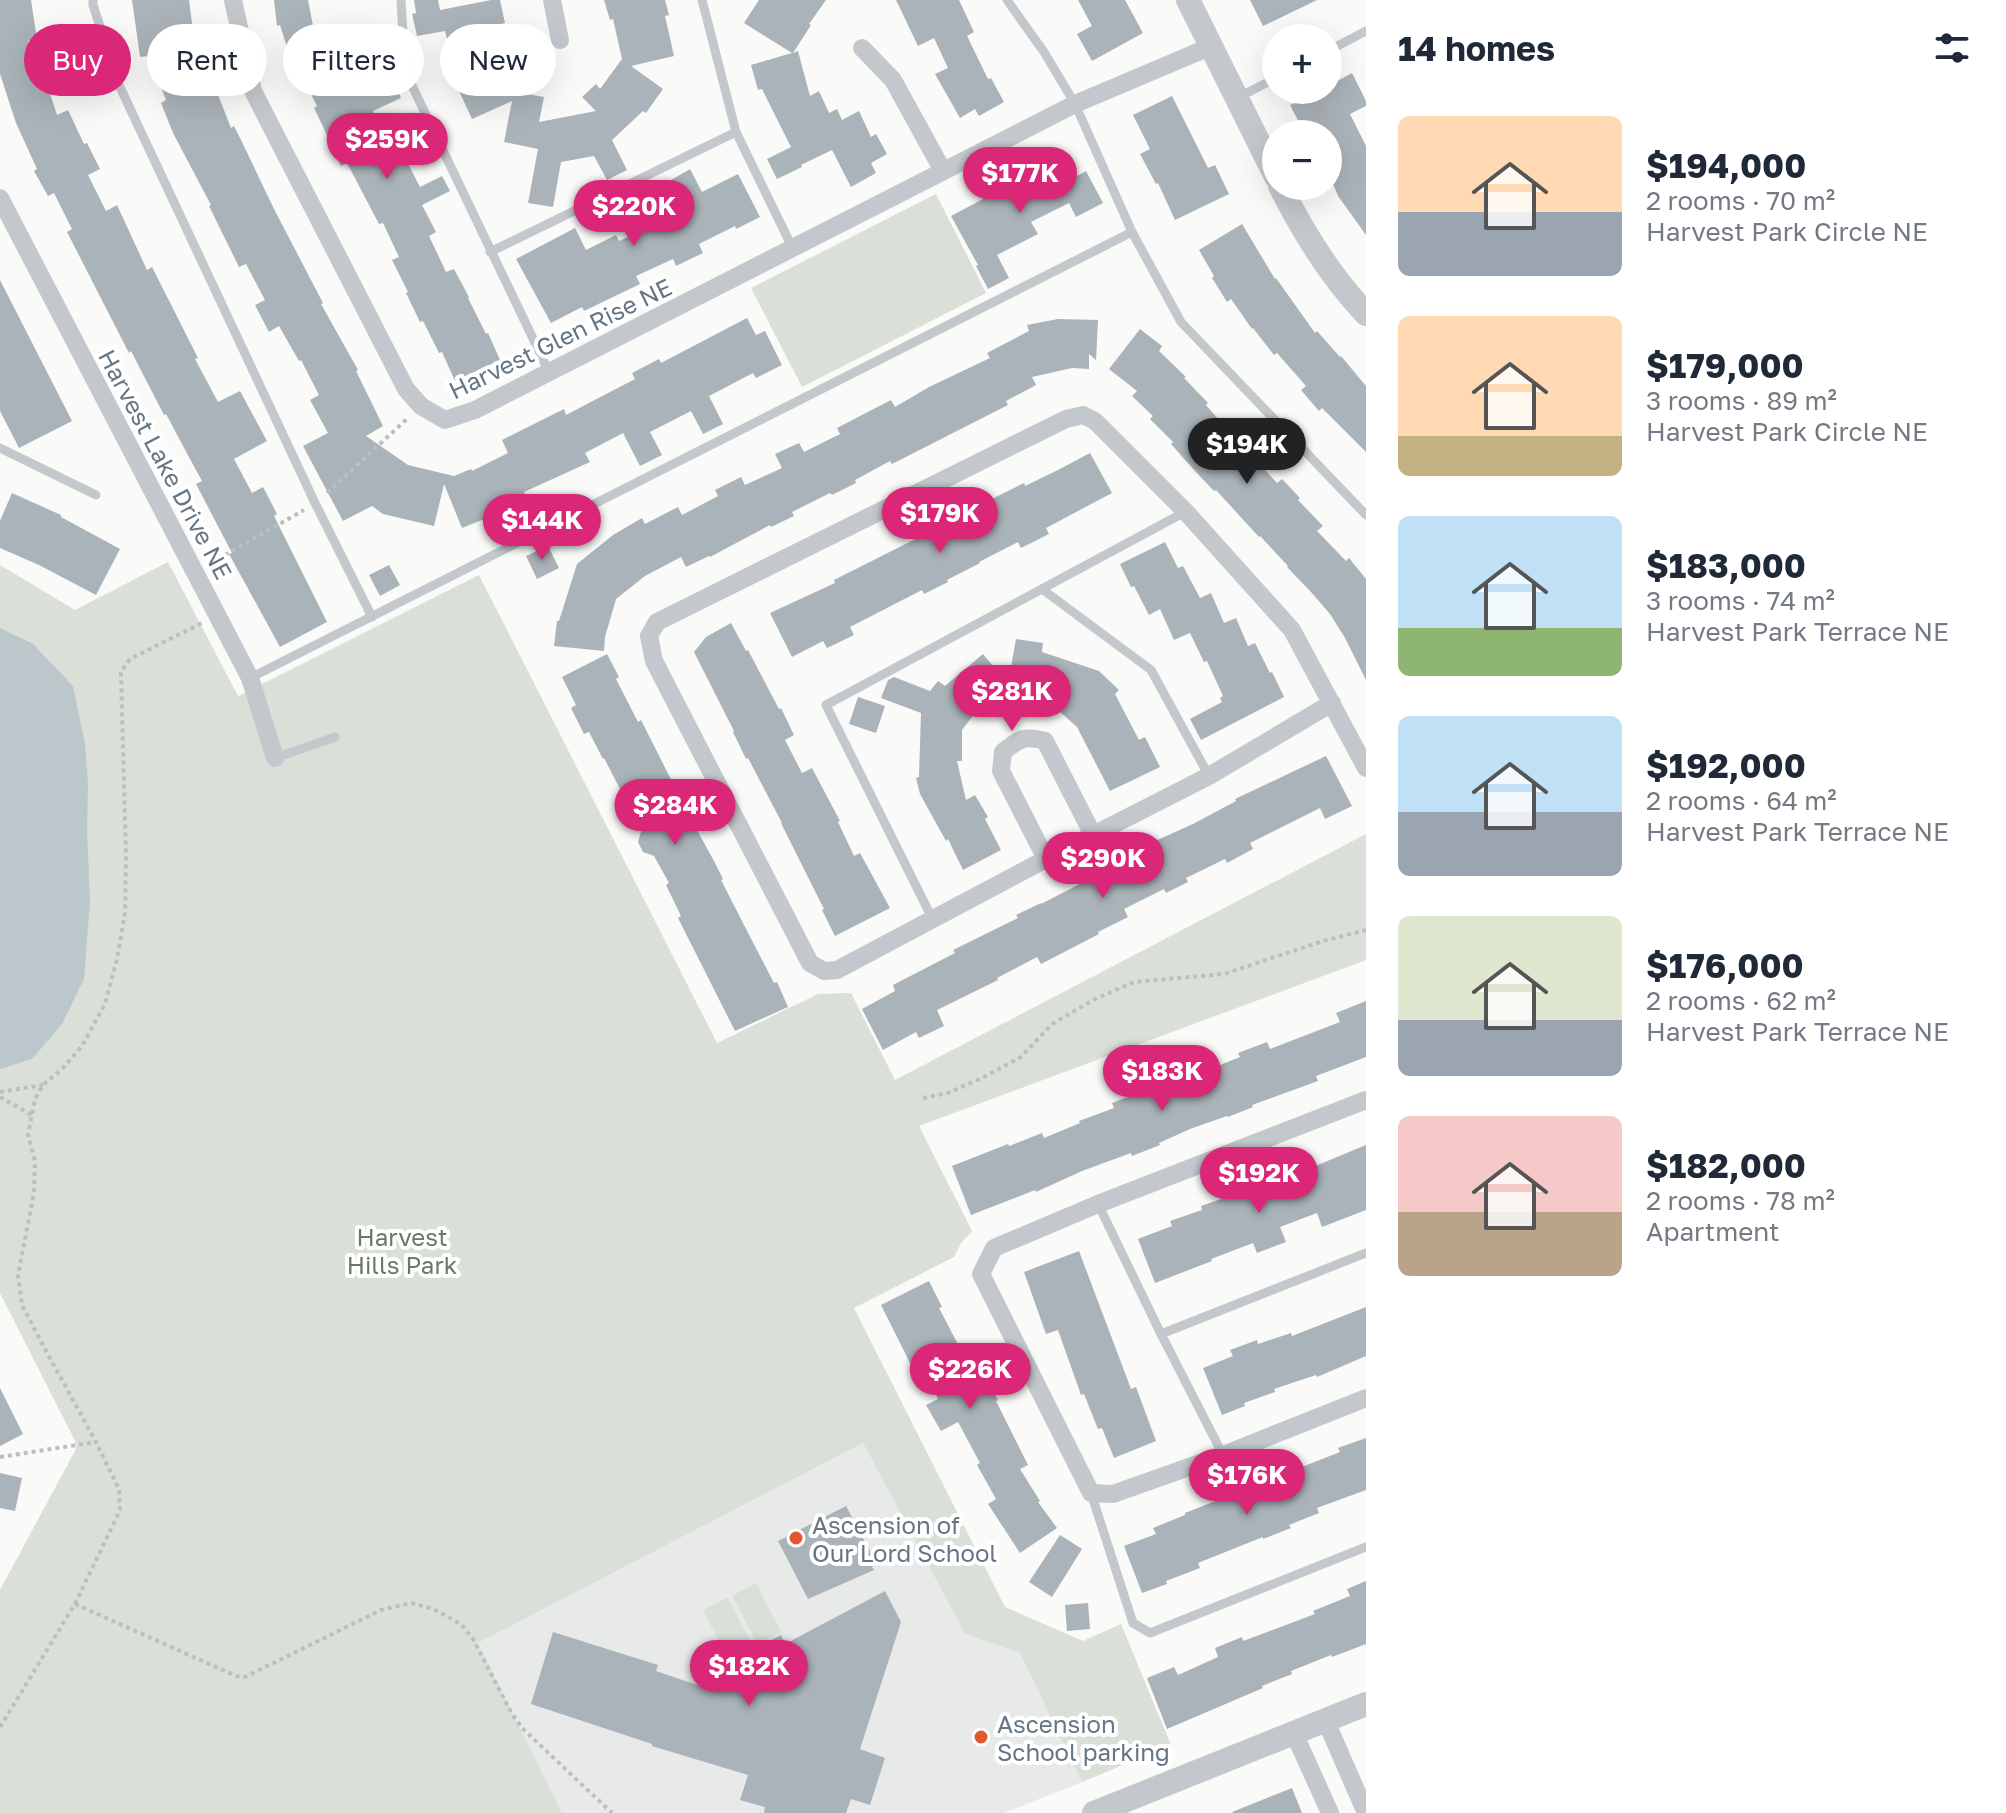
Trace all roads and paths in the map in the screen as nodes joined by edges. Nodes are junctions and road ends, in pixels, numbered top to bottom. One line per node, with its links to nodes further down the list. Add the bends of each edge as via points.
1 (93, 0): 32 (lane, via 119,85)
2 (233, 0): 25 (street, Harvest Glen Rise NE, via 253,91 406,389 445,420)
3 (401, 0): 23 (lane, via 405,71)
4 (552, 0): 9 (street)
5 (702, 0): 16 (lane)
6 (1007, 0): 15 (lane)
7 (1188, 0): 11 (street)
8 (1366, 31): 10 (lane)
9 (560, 40)
10 (1342, 44)
11 (1212, 46): 14 (street); 15 (street, Harvest Glen Rise NE)
12 (862, 48): 18 (street, via 893,80)
13 (1262, 85): 14 (lane)
14 (1237, 98): 17 (street)
15 (1075, 104): 18 (street, Harvest Glen Rise NE); 21 (lane)
16 (736, 132): 22 (lane); 23 (lane)
17 (1262, 149)
18 (943, 171): 22 (street, Harvest Glen Rise NE)
19 (0, 198): 31 (street, Harvest Lake Drive NE)
20 (1287, 200): 24 (street, via 1347,294)
21 (1132, 232): 29 (lane, via 1181,322); 32 (lane)
22 (793, 249): 25 (street, Harvest Glen Rise NE)
23 (490, 252): 25 (lane)
24 (1366, 314)
25 (549, 372)
26 (0, 448): 27 (lane)
27 (96, 495)
28 (1185, 511): 30 (lane); 34 (street, via 1292,630); 41 (street, via 1083,415 657,622 649,636 654,661 810,963 824,971 837,970)
29 (1366, 515)
30 (1042, 589): 38 (lane, via 1151,670); 41 (lane, via 826,705)
31 (218, 615): 33 (street, Harvest Lake Drive NE); 43 (path, via 130,659 121,672 126,858 117,959 105,1004 82,1046)
32 (372, 617): 33 (lane)
33 (250, 678): 36 (street, Harvest Lake Drive NE)
34 (1332, 703): 37 (street); 38 (street)
35 (335, 737): 36 (lane)
36 (275, 758)
37 (1366, 768)
38 (1209, 776): 39 (street)
39 (1093, 835): 40 (street); 40 (street, via 1045,741 1018,741 1003,752 1001,771)
40 (1046, 859): 41 (street)
41 (933, 920)
42 (1366, 930): 45 (path, via 1224,974 1134,982 1052,1024 1021,1057 948,1093)
43 (43, 1085): 44 (path); 47 (path)
44 (0, 1094): 47 (path)
45 (923, 1098)
46 (1366, 1100): 48 (street)
47 (32, 1115): 52 (path, via 28,1135 35,1161 34,1193 18,1275 22,1305)
48 (1098, 1204): 50 (lane); 55 (street, via 994,1248 981,1274)
49 (1366, 1253): 50 (lane)
50 (1161, 1334): 53 (lane)
51 (1366, 1398): 53 (street)
52 (96, 1442): 54 (path); 57 (path, via 119,1489 120,1510)
53 (1223, 1455): 55 (street, via 1113,1494)
54 (0, 1457)
55 (1091, 1493): 56 (lane, via 1133,1623 1150,1633)
56 (1366, 1547)
57 (75, 1604): 60 (path); 62 (path, via 245,1677 381,1610 411,1603 434,1609 462,1625 473,1639 522,1728)
58 (1366, 1704): 59 (street)
59 (1325, 1719): 61 (street); 65 (street)
60 (0, 1727)
61 (1294, 1733): 63 (street); 64 (street)
62 (612, 1813)
63 (1094, 1813)
64 (1330, 1813)
65 (1366, 1813)

